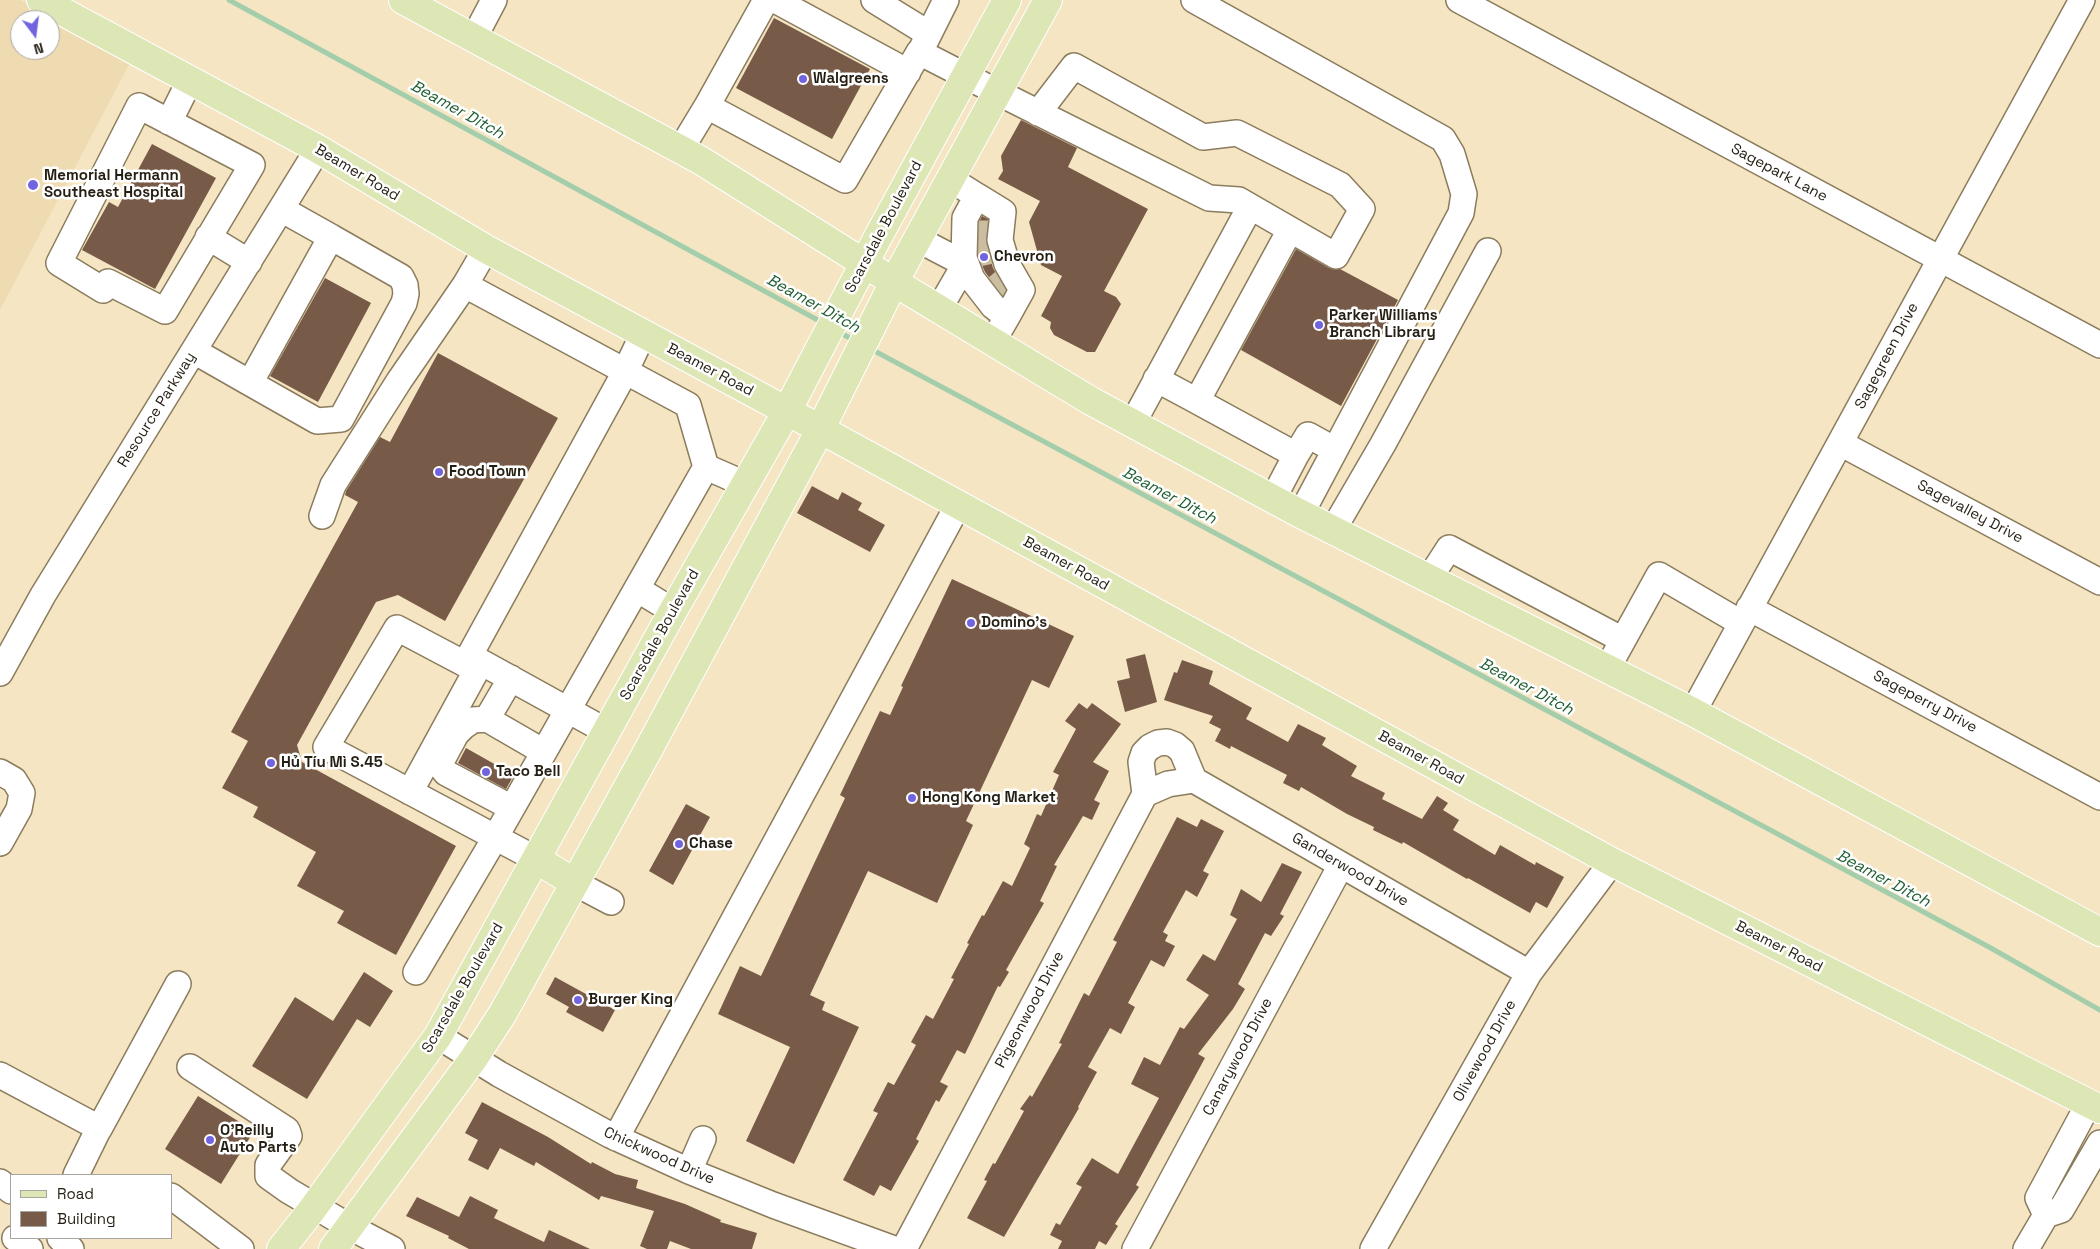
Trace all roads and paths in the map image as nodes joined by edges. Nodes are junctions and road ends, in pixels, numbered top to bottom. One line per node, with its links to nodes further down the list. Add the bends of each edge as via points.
1 (42, 0): 16 (main road, Beamer Road)
2 (403, 0): 13 (main road)
3 (494, 0): 13 (street)
4 (766, 0): 18 (street)
5 (774, 0): 14 (street)
6 (874, 0): 14 (street)
7 (946, 0): 14 (street)
8 (1007, 0): 15 (main road, Scarsdale Boulevard)
9 (1048, 0): 17 (main road)
10 (1194, 0): 51 (street, via 1443,139 1452,154 1464,194 1461,213)
11 (1459, 0): 33 (street, Sagepark Lane)
12 (2082, 0): 33 (street, Sagegreen Drive)
13 (474, 38): 22 (main road)
14 (919, 53): 15 (street); 18 (street, via 845,180)
15 (966, 76): 17 (street); 35 (main road, Scarsdale Boulevard)
16 (190, 80): 20 (street); 21 (main road, Beamer Road)
17 (997, 92): 19 (street); 23 (main road)
18 (707, 106): 22 (street)
19 (1038, 113): 24 (street, via 1209,198 1239,200); 26 (street, via 1074,66 1203,137 1236,133 1340,185 1362,209 1336,256)
20 (169, 122): 27 (street, via 252,165); 27 (street, via 139,106 59,263 103,290 108,282 165,311)
21 (318, 149): 25 (street, Resource Parkway); 30 (main road, Beamer Road)
22 (681, 149): 35 (main road)
23 (950, 179): 29 (main road); 32 (street)
24 (1250, 207): 26 (street); 44 (street)
25 (281, 209): 28 (street); 34 (street, Resource Parkway)
26 (1290, 230): 46 (street)
27 (208, 238): 34 (street)
28 (331, 238): 45 (street); 45 (street, via 401,277 406,294 341,418 316,421)
29 (917, 239): 32 (street); 37 (main road)
30 (486, 249): 36 (street); 39 (main road, Beamer Road)
31 (1488, 251): 59 (street)
32 (989, 259): 38 (street); 40 (street)
33 (1939, 259): 41 (street, Sagepark Lane); 50 (street, Sagegreen Drive)
34 (249, 262): 42 (street, Resource Parkway)
35 (861, 271): 37 (main road); 47 (main road, Scarsdale Boulevard)
36 (465, 285): 43 (street); 58 (street, via 332,485)
37 (888, 292): 38 (main road); 48 (main road)
38 (939, 310): 40 (main road)
39 (643, 334): 43 (street); 47 (main road, Beamer Road)
40 (993, 341): 49 (main road)
41 (2100, 345)
42 (194, 351): 45 (street); 68 (street, Resource Parkway, via 43,595)
43 (625, 372): 53 (street, via 688,405); 66 (street)
44 (1156, 379): 46 (street); 49 (street)
45 (250, 383)
46 (1197, 401): 52 (street)
47 (791, 402): 48 (main road, Beamer Road); 54 (main road, Scarsdale Boulevard)
48 (824, 421): 56 (main road, Beamer Road); 86 (main road)
49 (1133, 423): 55 (main road)
50 (1840, 443): 61 (street, Sagevalley Drive); 64 (street, Sagegreen Drive)
51 (1335, 450): 52 (street, via 1308,435); 57 (street)
52 (1296, 455): 55 (street)
53 (706, 467): 54 (street); 62 (street)
54 (745, 484): 63 (main road, Scarsdale Boulevard)
55 (1273, 499): 57 (main road)
56 (958, 505): 84 (main road, Beamer Road); 98 (street)
57 (1301, 514): 59 (main road)
58 (322, 516)
59 (1333, 530): 60 (main road)
60 (1430, 579): 65 (street, via 1448,548); 67 (main road)
61 (2100, 582)
62 (637, 589): 63 (street); 70 (street)
63 (673, 611): 73 (main road, Scarsdale Boulevard)
64 (1745, 616): 65 (street, Sageperry Drive, via 1659,575); 71 (street, Sagegreen Drive); 79 (street, Sageperry Drive)
65 (1623, 640): 67 (street)
66 (475, 659): 69 (street); 77 (street); 77 (street, via 465,664 397,628 326,747)
67 (1607, 669): 71 (main road)
68 (0, 673)
69 (511, 678): 70 (street); 72 (street)
70 (569, 709): 73 (street); 74 (street)
71 (1693, 712): 88 (main road)
72 (488, 719): 74 (street); 80 (street, via 473,720 456,734 442,760 442,768)
73 (606, 731): 83 (main road, Scarsdale Boulevard)
74 (544, 752): 80 (street)
75 (0, 772): 82 (street, via 14,780 22,793 19,809)
76 (1194, 780): 78 (street, via 1168,784); 78 (street, via 1182,751 1167,742 1158,743 1150,747 1141,762); 85 (street, Ganderwood Drive)
77 (410, 792): 81 (street)
78 (1145, 794): 122 (street, Pigeonwood Drive)
79 (2100, 797)
80 (512, 808): 81 (street)
81 (495, 838): 83 (street); 89 (street)
82 (0, 843)
83 (536, 859): 86 (main road); 92 (main road, Scarsdale Boulevard)
84 (1612, 862): 90 (street, Olivewood Drive); 96 (main road, Beamer Road)
85 (1341, 866): 90 (street, Ganderwood Drive); 123 (street, Canarywood Drive)
86 (575, 882): 87 (street); 93 (main road, via 503,1013)
87 (611, 902)
88 (2100, 932)
89 (416, 972)
90 (1529, 973): 124 (street, Olivewood Drive)
91 (178, 984): 97 (street)
92 (438, 1036): 93 (street, Chickwood Drive); 106 (main road, Scarsdale Boulevard)
93 (474, 1058): 98 (street, Chickwood Drive); 108 (main road)
94 (190, 1067): 106 (street, via 286,1130 289,1136 268,1165 268,1176)
95 (0, 1075): 97 (street)
96 (2094, 1106): 107 (street, via 2038,1198)
97 (99, 1128): 102 (street)
98 (616, 1138): 101 (street, Chickwood Drive)
99 (703, 1139): 101 (street)
100 (2100, 1143): 107 (street, via 2062,1210)
101 (690, 1171): 121 (street, Chickwood Drive)
102 (76, 1174)
103 (0, 1182): 104 (street)
104 (10, 1190)
105 (174, 1198): 113 (street)
106 (316, 1205): 108 (street); 118 (main road, Scarsdale Boulevard)
107 (2046, 1215): 125 (street)
108 (350, 1227): 119 (main road); 120 (street)
109 (16, 1239): 114 (street)
110 (48, 1239): 115 (street)
111 (61, 1239): 116 (street)
112 (83, 1239): 116 (street)
113 (216, 1241): 117 (street)
114 (30, 1249)
115 (40, 1249)
116 (73, 1249)
117 (241, 1249)
118 (281, 1249)
119 (333, 1249)
120 (392, 1249)
121 (894, 1249)
122 (904, 1249)
123 (1135, 1249)
124 (1373, 1249)
125 (2026, 1249)

